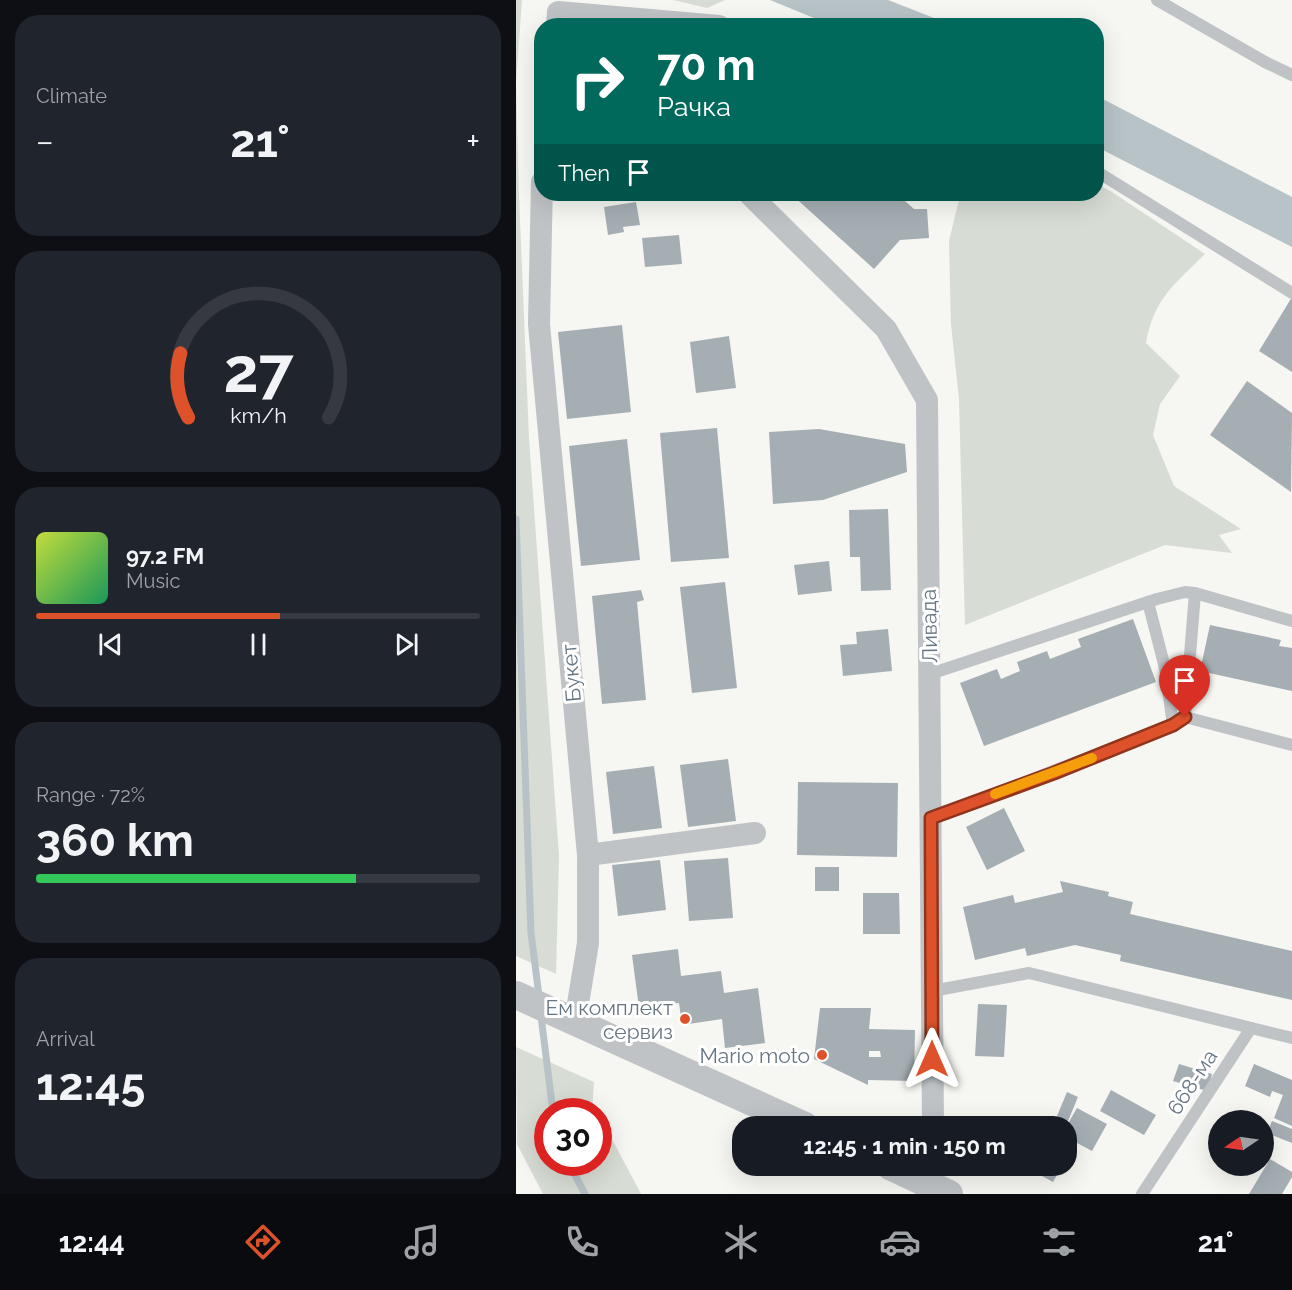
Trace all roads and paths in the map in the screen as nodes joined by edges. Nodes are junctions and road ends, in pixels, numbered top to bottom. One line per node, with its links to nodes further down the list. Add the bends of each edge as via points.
1 (1157, 0): 4 (lane)
2 (558, 18): 3 (street, via 558,12)
3 (627, 18)
4 (1292, 75)
5 (1104, 176): 8 (lane)
6 (542, 201): 18 (street, Букет, via 539,324)
7 (756, 201): 12 (street, Ливада, via 886,329 927,400)
8 (1292, 293)
9 (1195, 593): 10 (lane); 11 (lane); 13 (lane)
10 (1148, 602): 12 (lane); 14 (lane, via 1165,668)
11 (1292, 621)
12 (930, 674): 16 (street, Ливада)
13 (1185, 717): 14 (lane); 15 (lane)
14 (1173, 725): 16 (lane)
15 (1292, 745)
16 (931, 818): 19 (street, Ливада)
17 (755, 833): 18 (street)
18 (588, 855): 21 (street, Букет, via 588,943)
19 (932, 991): 22 (lane, via 1029,973); 25 (street, Ливада)
20 (519, 996): 21 (street)
21 (568, 1019): 24 (street)
22 (1251, 1028): 23 (lane); 28 (lane, 668-ма)
23 (1292, 1038)
24 (783, 1116)
25 (933, 1116)
26 (920, 1176): 27 (street)
27 (938, 1182)
28 (1142, 1194)

